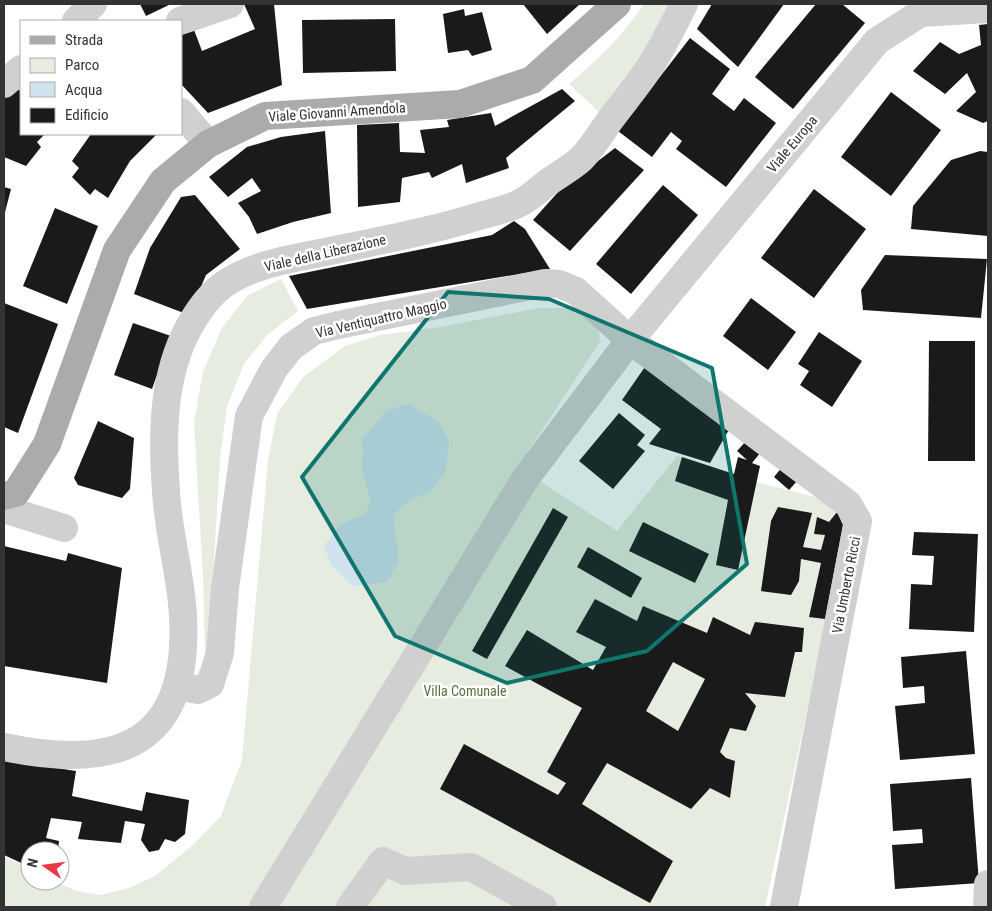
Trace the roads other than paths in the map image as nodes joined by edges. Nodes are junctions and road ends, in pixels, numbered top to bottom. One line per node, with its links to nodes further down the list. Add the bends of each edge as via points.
1 (93, 4): 6 (street)
2 (230, 4): 7 (street)
3 (616, 4): 11 (main road, Viale Giovanni Amendola, via 532,80 460,104 265,116)
4 (684, 4): 16 (street, Viale della Liberazione, via 655,59 582,158 519,204 448,226 249,271 222,286 201,306 172,367 165,405 166,491 183,613 183,665)
5 (988, 9): 12 (street, Viale Europa, via 921,13 877,41)
6 (77, 20)
7 (182, 20)
8 (20, 70): 9 (street)
9 (4, 84)
10 (182, 113): 11 (street)
11 (208, 144): 13 (main road, Viale Giovanni Amendola, via 163,181 117,250 47,444 16,493)
12 (630, 340): 16 (street, Via Ventiquattro Maggio, via 576,291 559,284 545,283 330,327 314,332 291,347 274,369 249,416 225,588 220,653 214,676 210,684 198,690); 19 (street, Viale Europa, via 525,479); 22 (street, Via Umberto Ricci, via 848,504 858,521)
13 (4, 496)
14 (4, 509): 15 (street)
15 (64, 528)
16 (178, 686): 17 (street, Viale della Liberazione, via 156,724 134,742 108,753 85,756 40,754)
17 (4, 747)
18 (988, 884): 23 (street)
19 (263, 907)
20 (350, 907): 21 (street, via 383,861 405,871 471,867)
21 (543, 907)
22 (784, 907)
23 (987, 907)

